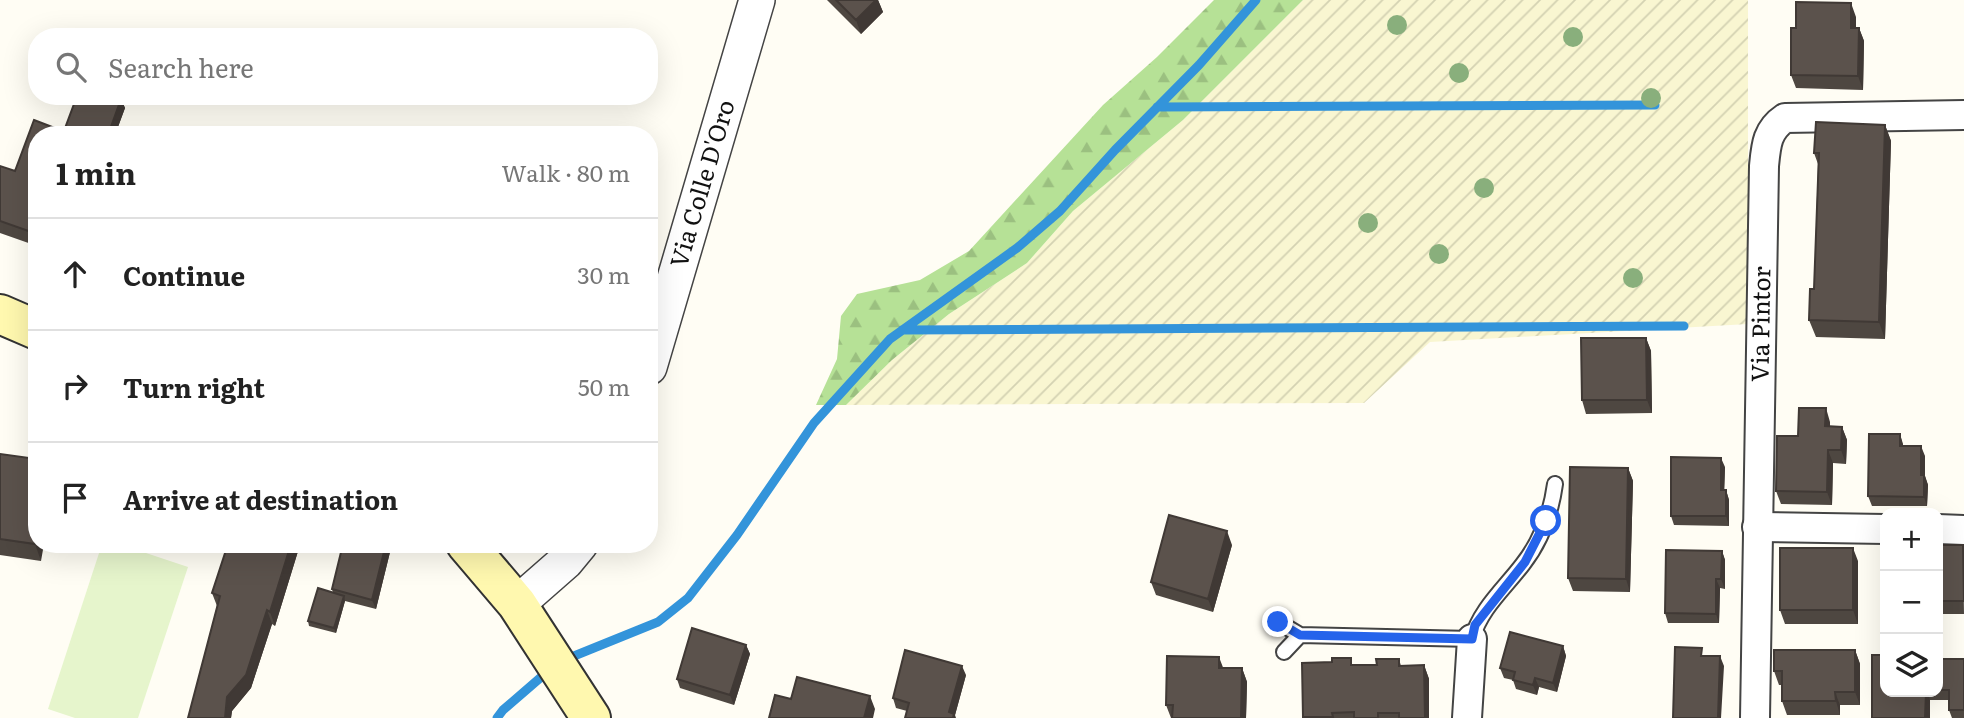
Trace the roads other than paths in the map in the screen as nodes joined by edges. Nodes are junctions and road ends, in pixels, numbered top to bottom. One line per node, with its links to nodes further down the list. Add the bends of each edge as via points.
1 (757, 0): 5 (street, Via Colle D'Oro)
2 (1964, 115): 7 (street, Via Pintor, via 1786,118 1769,133 1764,166)
3 (0, 314): 4 (main road)
4 (28, 326)
5 (658, 336)
6 (1555, 484): 16 (lane, via 1537,543 1475,625)
7 (1757, 527): 8 (street); 20 (street, Via Pintor)
8 (1880, 529)
9 (1943, 529): 10 (street)
10 (1964, 530)
11 (474, 553): 13 (main road)
12 (571, 553): 13 (street)
13 (517, 604): 18 (main road)
14 (1278, 622): 15 (lane)
15 (1300, 635): 16 (lane); 17 (lane)
16 (1472, 639): 19 (street)
17 (1284, 652)
18 (579, 709)
19 (1467, 718)
20 (1755, 718)

